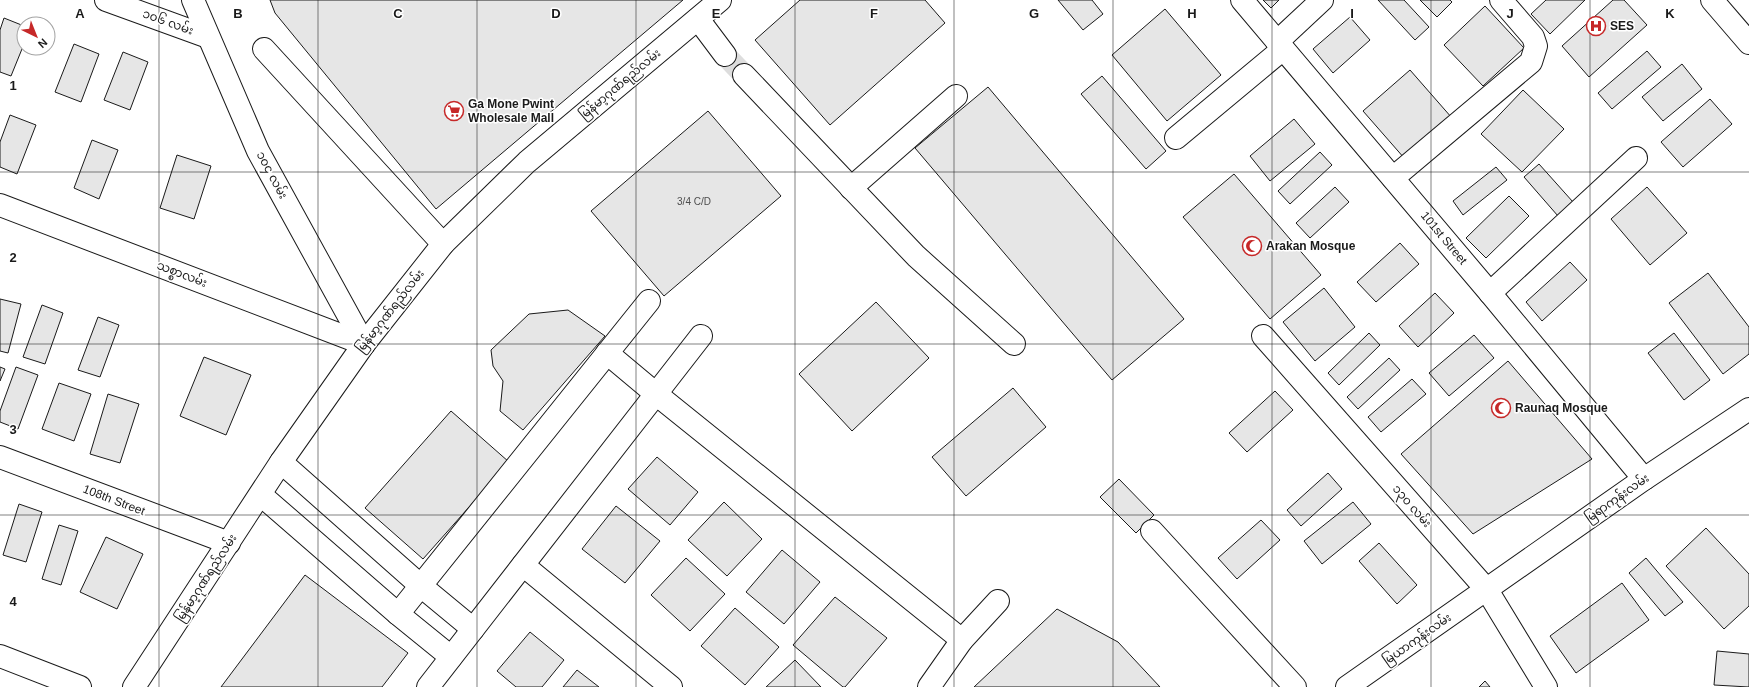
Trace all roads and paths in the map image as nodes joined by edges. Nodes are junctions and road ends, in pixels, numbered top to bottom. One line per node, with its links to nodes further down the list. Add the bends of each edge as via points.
1 (106, 0): 9 (street, ၁၀၆ လမ်း)
2 (193, 0): 9 (street, ၁၀၄ လမ်း)
3 (720, 0): 8 (street, မြန်မာ့ဂုဏ်ရည်လမ်း)
4 (1242, 0): 11 (street, 101st Street)
5 (1322, 0): 11 (street)
6 (1501, 0): 18 (street, via 1533,37 1536,46 1531,62)
7 (1712, 0): 10 (street)
8 (698, 19): 13 (street); 21 (street, မြန်မာ့ဂုဏ်ရည်လမ်း, via 527,162)
9 (208, 37): 26 (street, ၁၀၄ လမ်း, via 258,151)
10 (1749, 43)
11 (1280, 45): 16 (street); 18 (street, 101st Street)
12 (264, 49): 21 (street)
13 (725, 55)
14 (744, 75): 19 (street)
15 (956, 96): 19 (street)
16 (1176, 138)
17 (1636, 158): 22 (street)
18 (1393, 178): 22 (street, 101st Street)
19 (851, 188): 27 (street, via 916,256)
20 (0, 205): 26 (street, သစ္စာလမ်း)
21 (443, 244): 26 (street, မြန်မာ့ဂုဏ်ရည်လမ်း)
22 (1490, 293): 33 (street, 101st Street)
23 (649, 301): 28 (street)
24 (701, 336): 29 (street)
25 (1263, 336): 39 (street, ၁၃၀ လမ်း)
26 (364, 344): 32 (street, မြန်မာ့ဂုဏ်ရည်လမ်း)
27 (1014, 344)
28 (607, 353): 29 (street); 38 (street)
29 (656, 394): 37 (street); 43 (street)
30 (1749, 409): 33 (street, မြရာကုန်းလမ်း)
31 (0, 457): 36 (street, 108th Street)
32 (281, 462): 34 (street, မြန်မာ့ဂုဏ်ရည်လမ်း); 38 (street)
33 (1644, 479): 39 (street, မြရာကုန်းလမ်း)
34 (261, 495): 36 (street, မြန်မာ့ဂုဏ်ရည်လမ်း); 41 (street)
35 (1152, 531): 51 (street)
36 (229, 543): 47 (street, မြန်မာ့ဂုဏ်ရည်လမ်း)
37 (523, 564): 42 (street); 49 (street)
38 (421, 586): 41 (street); 42 (street)
39 (1487, 590): 52 (street, မြယာကုန်းလမ်း); 53 (street, ၁၃၀ လမ်း)
40 (998, 601): 43 (street)
41 (398, 614): 45 (street)
42 (473, 629): 45 (street)
43 (962, 640): 50 (street)
44 (0, 656): 46 (street)
45 (451, 657): 48 (street)
46 (80, 687)
47 (134, 687)
48 (428, 687)
49 (671, 687)
50 (928, 687)
51 (1295, 687)
52 (1347, 687)
53 (1546, 687)

